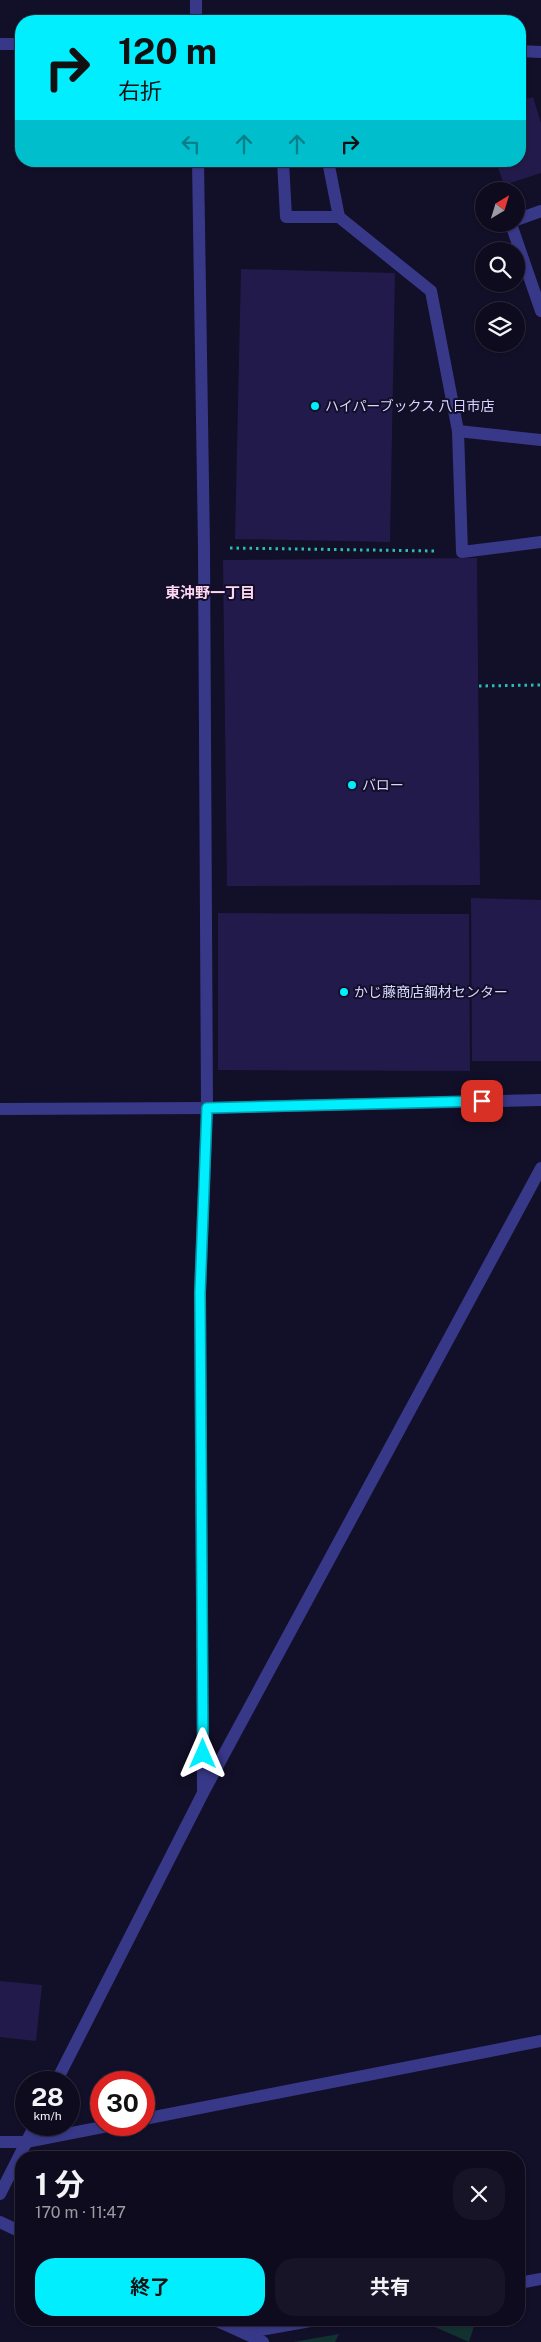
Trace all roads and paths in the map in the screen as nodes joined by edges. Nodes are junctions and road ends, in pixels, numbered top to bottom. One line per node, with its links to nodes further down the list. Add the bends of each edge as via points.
1 (196, 0): 2 (street)
2 (196, 15)
3 (0, 44): 4 (street)
4 (15, 44)
5 (526, 51): 6 (street)
6 (541, 52)
7 (198, 167): 18 (street)
8 (283, 167): 11 (street, via 286,217)
9 (329, 167): 11 (street)
10 (541, 211): 12 (street)
11 (339, 217): 15 (street, via 431,291)
12 (525, 217)
13 (514, 232): 14 (street)
14 (541, 311)
15 (458, 431): 16 (street); 19 (street)
16 (541, 440)
17 (541, 542): 19 (street)
18 (204, 548): 19 (path); 23 (street)
19 (462, 552)
20 (541, 685): 21 (path)
21 (479, 686)
22 (541, 1100): 23 (street)
23 (207, 1108): 24 (street); 26 (street, via 200,1293)
24 (0, 1109)
25 (541, 1168): 26 (street)
26 (203, 1794): 28 (street)
27 (541, 2041): 29 (street)
28 (62, 2071)
29 (155, 2117)
30 (90, 2129): 33 (street)
31 (29, 2136): 33 (street)
32 (0, 2142): 33 (street)
33 (26, 2142): 34 (street)
34 (22, 2151)
35 (15, 2164): 36 (street)
36 (0, 2194)
37 (0, 2222): 38 (street)
38 (15, 2229)
39 (541, 2279): 40 (street)
40 (525, 2282)
41 (229, 2326): 43 (street)
42 (283, 2326): 43 (street)
43 (244, 2333): 44 (street)
44 (263, 2342)

